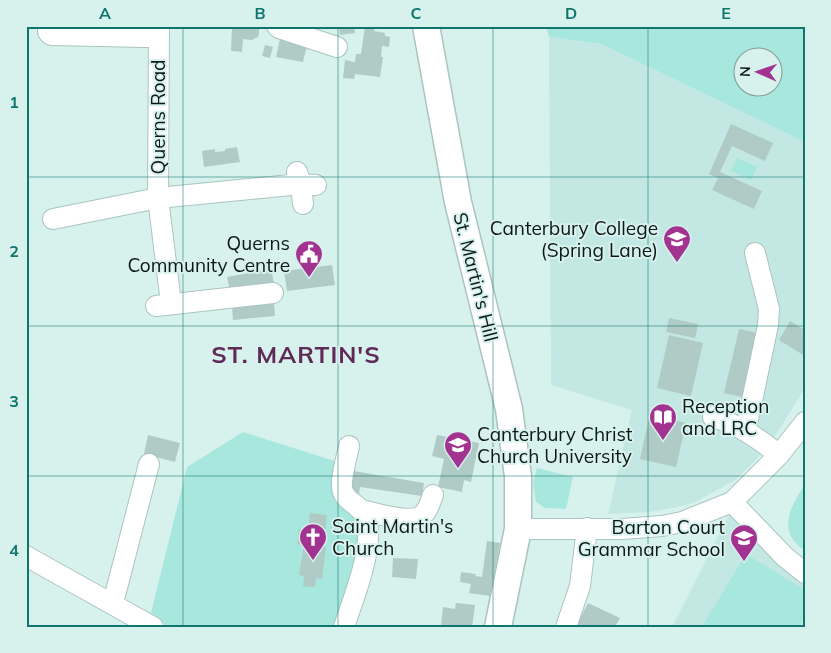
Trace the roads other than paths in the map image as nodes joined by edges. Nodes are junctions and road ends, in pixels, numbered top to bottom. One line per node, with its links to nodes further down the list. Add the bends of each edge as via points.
1 (48, 26): 4 (street, Querns Road, via 51,35 146,37)
2 (278, 26): 5 (street)
3 (426, 26): 21 (main road, St. Martin's Hill, via 458,202 509,409 518,476)
4 (159, 31): 6 (street, Querns Road)
5 (337, 47)
6 (158, 198): 7 (street, Querns Road, via 305,180); 8 (street, Querns Road); 10 (street, Querns Road, via 163,304)
7 (303, 204)
8 (65, 216)
9 (755, 253): 13 (street, via 769,309)
10 (272, 293)
11 (713, 417): 13 (street)
12 (805, 422): 15 (street)
13 (746, 430): 15 (street)
14 (350, 446): 19 (street, via 342,490)
15 (779, 456): 18 (street)
16 (149, 464): 24 (street, via 131,506)
17 (433, 495): 19 (street, via 422,516 413,519)
18 (732, 502): 20 (street, via 682,522 662,526); 23 (street)
19 (362, 510): 26 (street, via 368,528 367,544)
20 (587, 528): 21 (street); 28 (street, via 580,586)
21 (518, 529): 27 (main road, St. Martin's Hill)
22 (26, 556): 24 (street)
23 (805, 574)
24 (113, 603): 25 (street)
25 (153, 627)
26 (344, 627)
27 (498, 627)
28 (566, 627)

